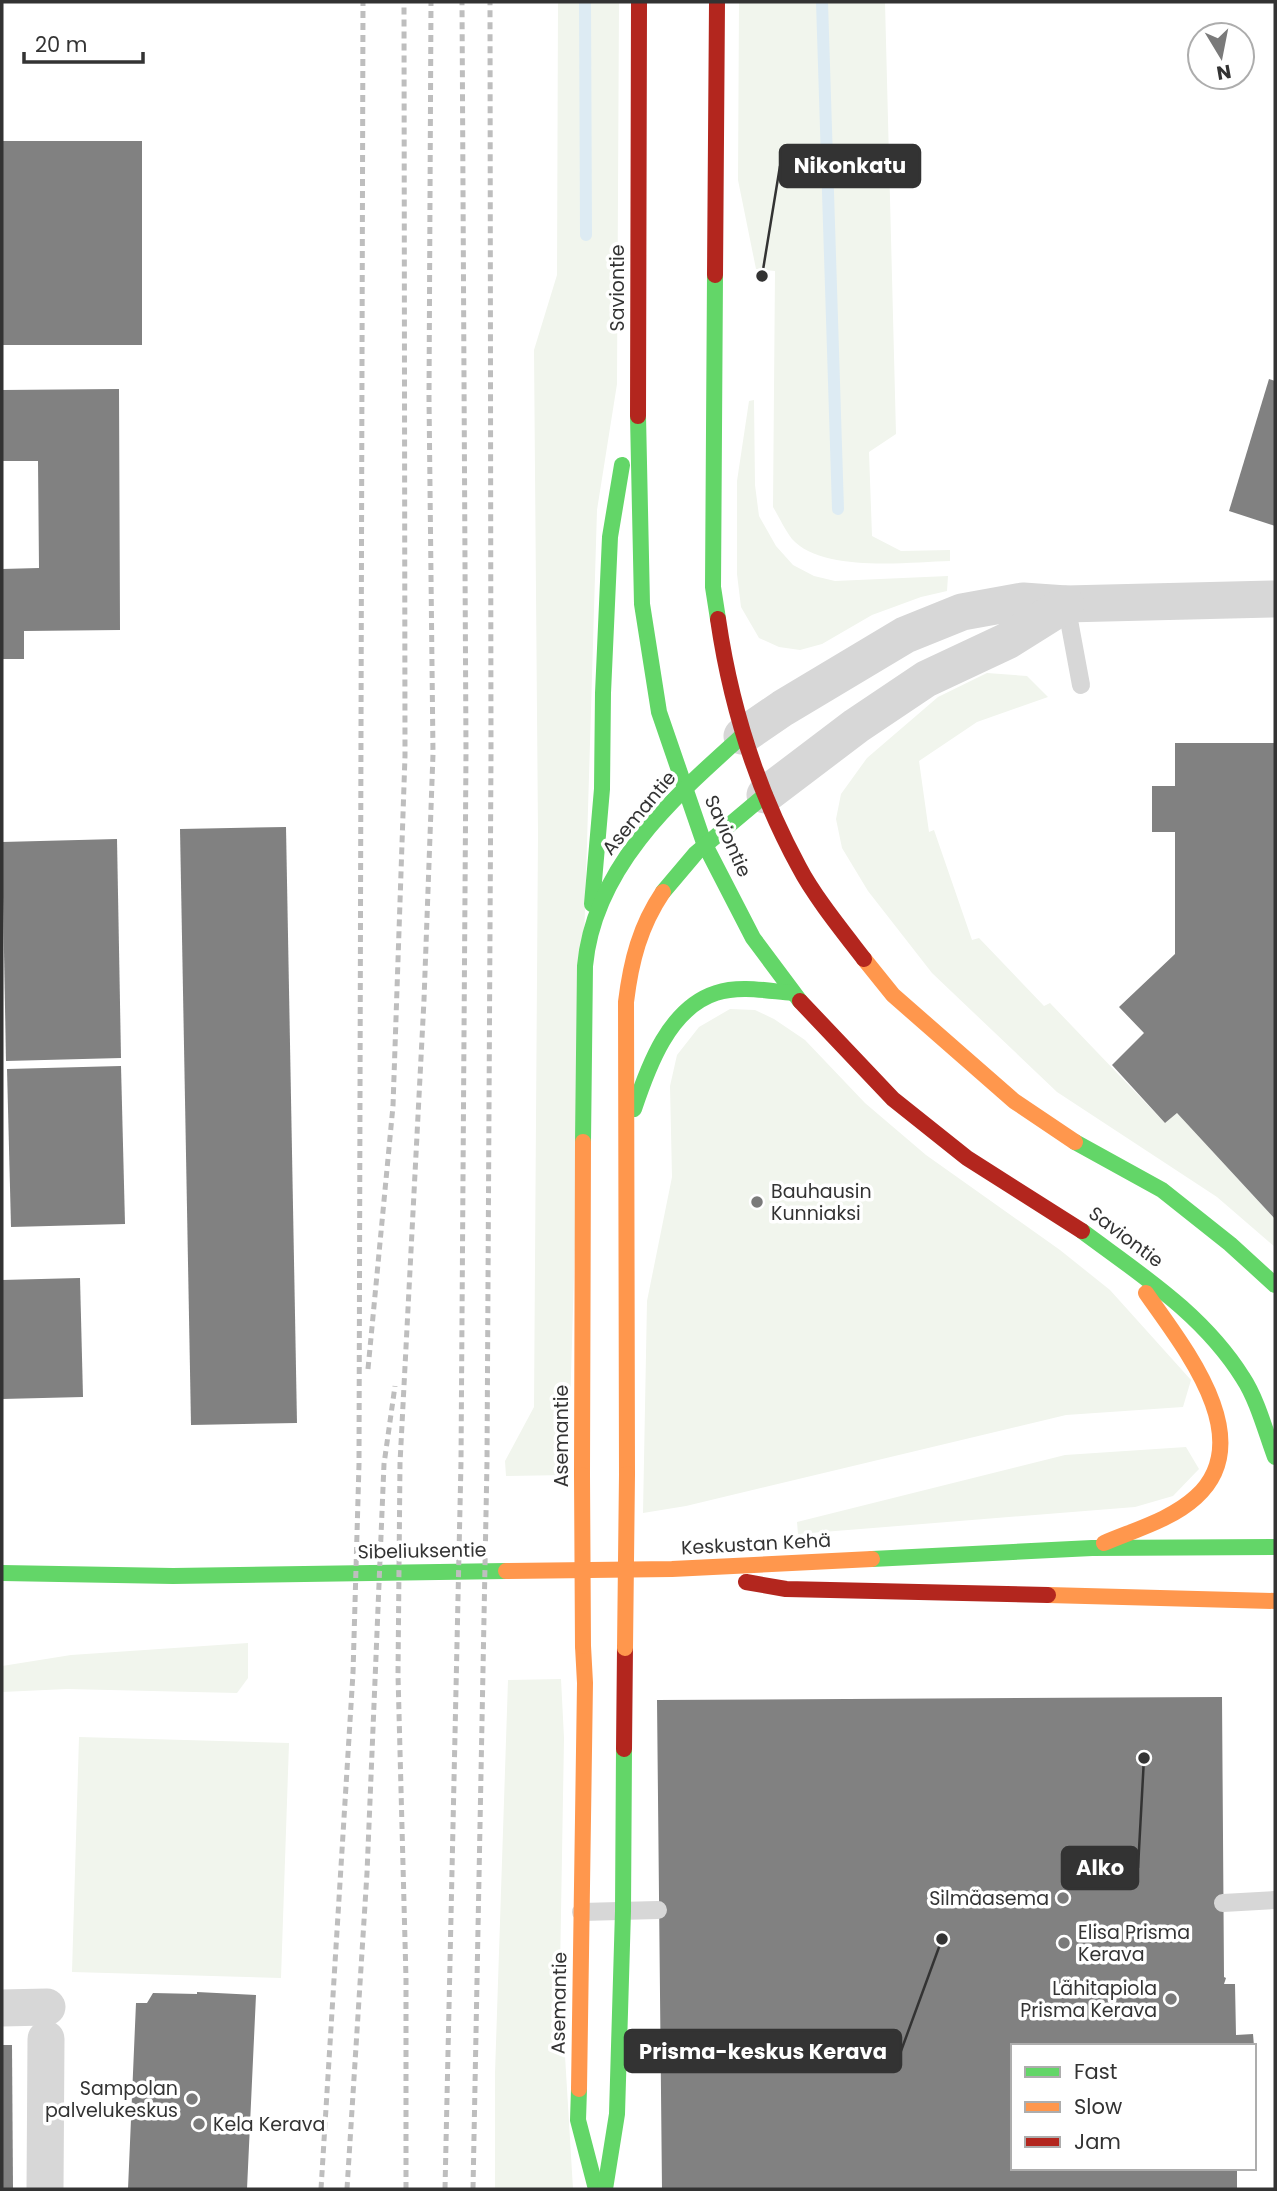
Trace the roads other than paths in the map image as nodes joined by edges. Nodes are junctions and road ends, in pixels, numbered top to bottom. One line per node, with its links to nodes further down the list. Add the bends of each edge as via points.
1 (639, 2): 3 (main road, Saviontie)
2 (717, 2): 7 (main road, via 713,587 724,662)
3 (637, 366): 8 (main road, Saviontie, via 642,604 659,712); 11 (main road, via 610,537 603,789)
4 (1275, 599): 5 (street)
5 (1066, 604): 6 (lane); 7 (street, via 1023,601 962,612 905,635); 9 (street, via 1007,641 926,679)
6 (1082, 685)
7 (742, 736): 8 (main road, Asemantie); 9 (main road)
8 (685, 788): 10 (main road, Saviontie); 11 (main road, Asemantie, via 631,848 607,888)
9 (765, 794): 10 (main road); 15 (main road, via 800,869 893,995 1014,1101 1059,1133 1163,1190)
10 (704, 843): 12 (main road, Saviontie, via 753,938); 13 (main road, via 668,884 644,925 633,956 624,1041)
11 (589, 939): 28 (main road, Asemantie, bridge, via 583,1013)
12 (792, 993): 13 (main road, via 715,993 685,1012 667,1031); 14 (main road, Saviontie, via 893,1099 967,1158)
13 (628, 1128): 27 (main road, bridge)
14 (1125, 1262): 16 (main road, Saviontie, via 1185,1308 1219,1344 1245,1380); 18 (main road, via 1189,1358 1216,1409 1220,1459 1196,1497)
15 (1275, 1285)
16 (1275, 1457)
17 (1275, 1547): 18 (main road, Keskustan Kehä)
18 (1093, 1548): 19 (main road, Keskustan Kehä)
19 (672, 1569): 21 (main road, Sibeliuksentie); 23 (main road, Keskustan Kehä, via 786,1589)
20 (2, 1573): 21 (main road, Sibeliuksentie)
21 (173, 1576): 22 (main road, Sibeliuksentie)
22 (2, 1586)
23 (1275, 1601)
24 (1275, 1900): 25 (lane)
25 (1223, 1903)
26 (658, 1910): 27 (lane)
27 (623, 1911): 28 (lane); 32 (main road, via 617,2114)
28 (581, 1912): 31 (main road, Asemantie, via 578,2120)
29 (2, 2008): 30 (street, via 47,2023)
30 (45, 2189)
31 (596, 2189)
32 (605, 2189)

